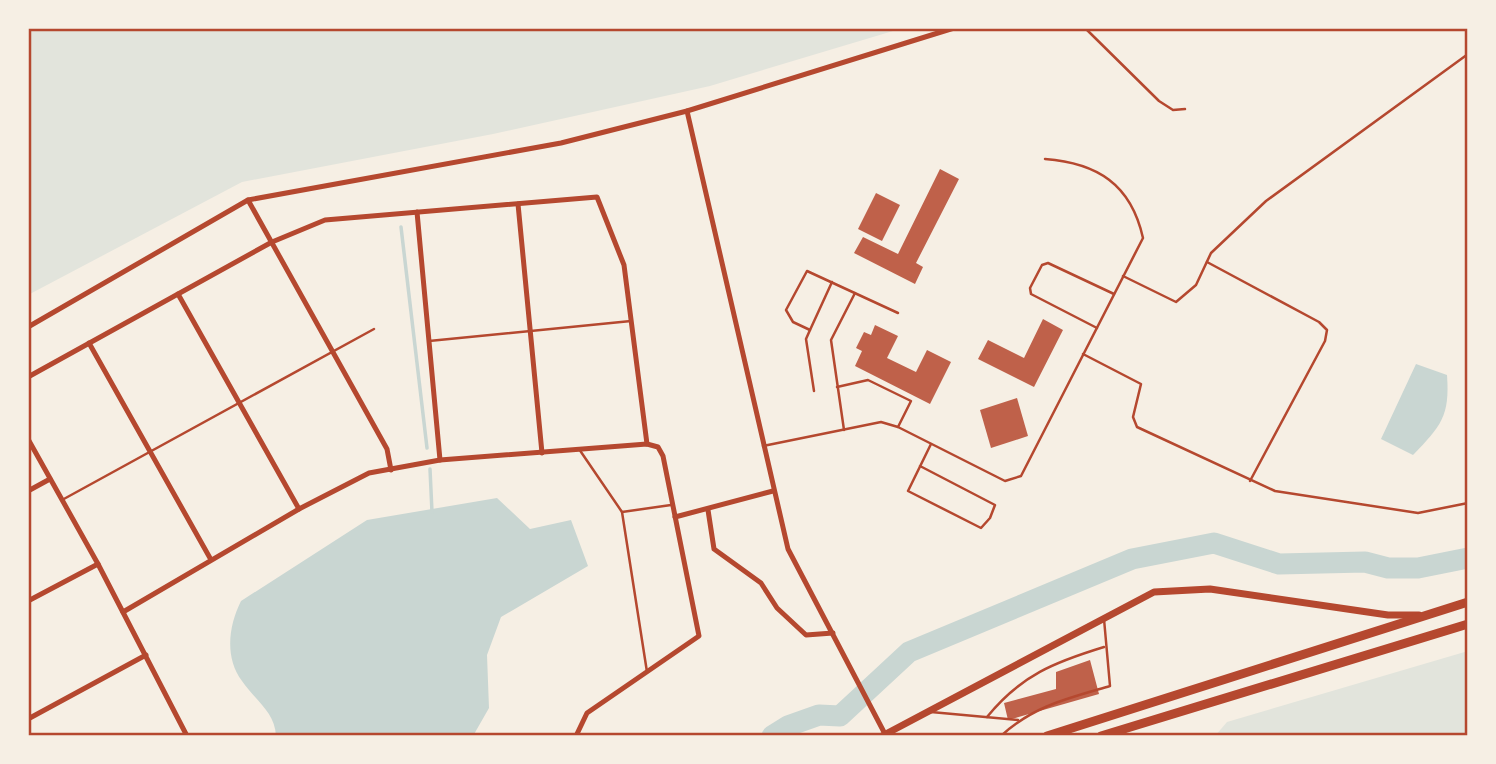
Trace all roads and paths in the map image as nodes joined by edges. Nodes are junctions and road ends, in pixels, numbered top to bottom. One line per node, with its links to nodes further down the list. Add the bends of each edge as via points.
1 (954, 28): 5 (street)
2 (1086, 28): 4 (lane, via 1159,102 1173,110)
3 (1468, 54): 11 (lane, via 1266,201)
4 (1185, 109)
5 (687, 111): 7 (street, via 561,143); 37 (street)
6 (1045, 159): 12 (lane, via 1072,161 1101,171 1128,202 1143,238)
7 (248, 200): 10 (street); 19 (street)
8 (518, 204): 9 (street); 18 (street, via 597,197 624,265); 23 (street)
9 (417, 212): 10 (street, via 326,219); 24 (street)
10 (272, 242): 15 (street); 26 (street)
11 (1207, 262): 12 (lane, via 1196,285 1176,302); 45 (lane, via 1326,330 1325,341)
12 (1123, 276): 16 (lane)
13 (832, 282): 14 (lane); 22 (lane); 22 (lane, via 807,271 786,310 793,321)
14 (855, 293): 17 (lane); 29 (lane, via 831,340)
15 (178, 294): 25 (street); 31 (street)
16 (1114, 294): 20 (lane); 20 (lane, via 1048,263 1042,265 1030,288 1031,294)
17 (898, 313)
18 (631, 321): 23 (lane); 35 (street)
19 (28, 327)
20 (1097, 328): 27 (lane)
21 (374, 329): 26 (lane)
22 (810, 330): 30 (lane, via 806,339)
23 (530, 331): 24 (lane); 40 (street)
24 (429, 341): 41 (street)
25 (89, 343): 28 (street); 39 (street)
26 (332, 352): 31 (lane); 43 (street, via 387,449)
27 (1083, 354): 36 (lane, via 1021,476 1005,481); 45 (lane, via 1141,384 1133,417 1137,426)
28 (28, 377)
29 (837, 387): 32 (lane, via 868,380 911,401); 33 (lane)
30 (814, 391)
31 (239, 403): 39 (lane); 51 (street)
32 (898, 427): 33 (lane, via 881,422); 36 (lane)
33 (844, 430): 37 (lane)
34 (28, 439): 44 (street)
35 (647, 444): 38 (street); 50 (street, via 658,447 663,456)
36 (931, 444): 42 (lane)
37 (764, 446): 47 (street)
38 (579, 449): 40 (street); 53 (lane)
39 (150, 451): 48 (lane); 55 (street)
40 (542, 453): 41 (street)
41 (440, 460): 43 (street)
42 (920, 466): 42 (lane, via 908,491 981,528 990,518 995,505)
43 (391, 470): 51 (street, via 369,473)
44 (50, 479): 46 (street); 48 (street)
45 (1250, 481): 49 (lane, via 1275,491 1418,513)
46 (28, 491)
47 (773, 491): 52 (street); 63 (street, via 788,548)
48 (62, 500): 56 (street)
49 (1468, 503)
50 (673, 505): 53 (lane); 54 (street)
51 (299, 509): 55 (street)
52 (708, 510): 54 (street); 63 (street, via 714,549 761,583 777,608 806,635)
53 (622, 512): 66 (lane)
54 (675, 517): 66 (street, via 699,636)
55 (210, 558): 59 (street)
56 (98, 564): 57 (street); 59 (street)
57 (28, 601)
58 (1468, 601): 60 (highway)
59 (123, 612): 65 (street)
60 (1426, 615): 61 (street, via 1388,615 1210,589 1154,592); 75 (highway)
61 (1104, 616): 64 (lane); 67 (street)
62 (1468, 624): 76 (highway)
63 (833, 633): 71 (street)
64 (1104, 647): 68 (lane, via 1050,664 1002,698); 70 (lane, via 1110,686 1052,702)
65 (146, 655): 69 (street); 72 (street)
66 (647, 672): 73 (street, via 587,713)
67 (928, 712): 68 (lane); 71 (street)
68 (987, 717): 70 (lane)
69 (28, 719)
70 (1019, 720): 74 (lane)
71 (884, 735)
72 (187, 736)
73 (576, 736)
74 (1001, 736)
75 (1047, 736)
76 (1101, 736)

